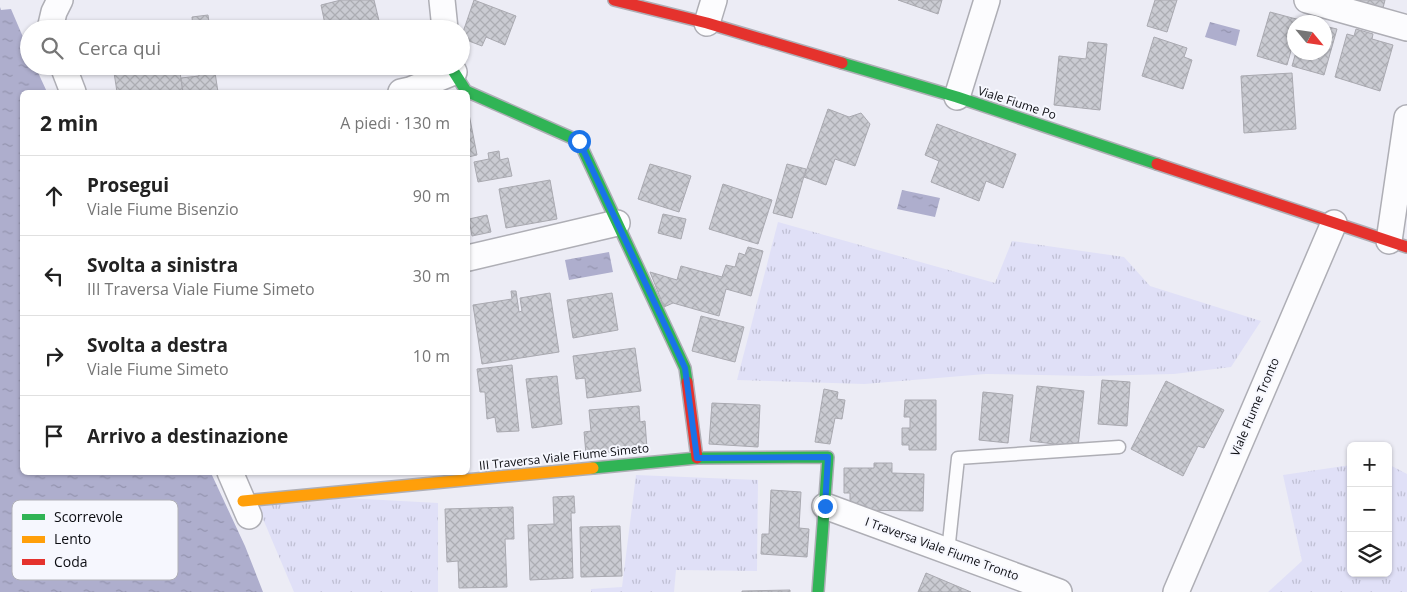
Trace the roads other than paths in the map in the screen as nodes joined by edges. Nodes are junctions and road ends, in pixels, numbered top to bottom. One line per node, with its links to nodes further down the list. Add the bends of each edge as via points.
1 (60, 0): 7 (street)
2 (442, 0): 8 (street)
3 (614, 0): 9 (street, Viale Fiume Po)
4 (714, 0): 9 (street)
5 (987, 0): 18 (street)
6 (1307, 0): 10 (street)
7 (52, 20)
8 (444, 20)
9 (707, 24): 18 (street, Viale Fiume Po)
10 (1407, 28)
11 (66, 75): 14 (street)
12 (441, 75): 15 (street)
13 (457, 75): 16 (street)
14 (72, 90)
15 (410, 90)
16 (465, 90)
17 (470, 93): 20 (street, via 579,141)
18 (957, 97): 21 (street, Viale Fiume Po)
19 (1407, 118): 22 (street)
20 (618, 223): 23 (street); 25 (street, via 685,368)
21 (1334, 223): 22 (street, Viale Fiume Po); 32 (street, Viale FIume Tronto)
22 (1398, 244)
23 (470, 258)
24 (1120, 447): 29 (lane, via 958,458)
25 (697, 458): 27 (street, III Traversa Viale Fiume Simeto, via 828,457); 28 (street, III Traversa Viale Fiume Simeto)
26 (231, 475): 28 (street)
27 (825, 506): 29 (street, I Traversa Viale Fiume Tronto); 30 (street)
28 (246, 509)
29 (948, 552): 31 (street, I Traversa Viale Fiume Tronto)
30 (818, 592)
31 (1059, 592)
32 (1176, 592)

